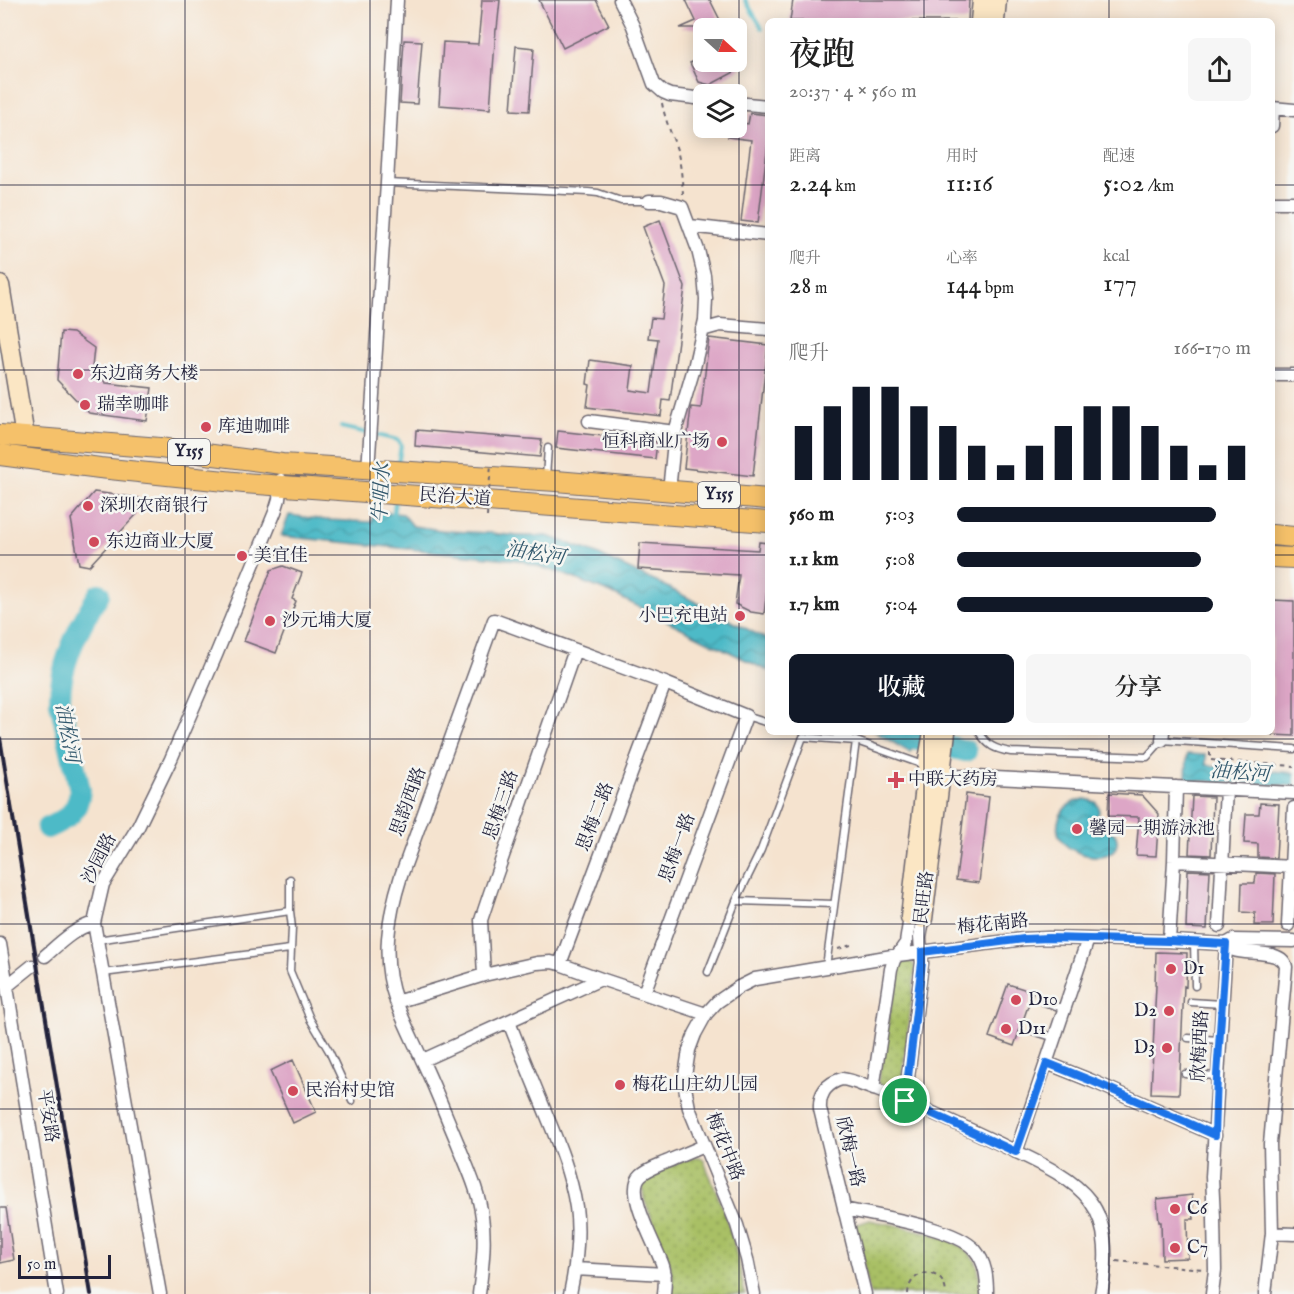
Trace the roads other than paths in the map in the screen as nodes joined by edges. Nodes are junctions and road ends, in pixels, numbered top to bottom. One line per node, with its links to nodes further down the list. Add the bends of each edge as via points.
1 (398, 0): 12 (street)
2 (620, 0): 7 (street, via 654,84 670,95)
3 (982, 0): 5 (main road)
4 (997, 0): 6 (main road)
5 (980, 18)
6 (995, 18)
7 (693, 98)
8 (747, 104): 9 (street)
9 (765, 106)
10 (1294, 110): 11 (street)
11 (1275, 112)
12 (387, 183): 13 (lane, via 588,192 621,201); 30 (street, via 371,419)
13 (649, 201): 16 (street, via 682,207)
14 (1275, 202): 15 (street)
15 (1294, 202)
16 (690, 226): 17 (street); 19 (street, via 704,275 705,320)
17 (765, 235)
18 (0, 285): 26 (main road)
19 (699, 329): 20 (street, via 720,325); 24 (street, via 694,368)
20 (765, 329)
21 (1275, 375): 22 (street)
22 (1294, 375)
23 (589, 421): 24 (street)
24 (675, 432): 33 (street)
25 (0, 435): 26 (main road, 民治大道 / Y155)
26 (25, 437): 29 (main road, 民治大道 / Y155, via 160,448)
27 (548, 448): 31 (lane)
28 (0, 455): 32 (main road, 民治大道 / Y155)
29 (282, 464): 30 (main road, 民治大道 / Y155); 32 (street, 沙园路)
30 (373, 470): 31 (main road, 民治大道 / Y155)
31 (545, 481): 33 (main road, 民治大道 / Y155)
32 (281, 486): 35 (main road, 民治大道 / Y155); 64 (street, 沙园路, via 275,512 171,759 138,827 103,884)
33 (669, 491): 34 (main road, 民治大道 / Y155)
34 (765, 499)
35 (765, 522)
36 (1275, 535): 37 (main road)
37 (1294, 537)
38 (1275, 557): 39 (main road)
39 (1294, 558)
40 (575, 650): 41 (street); 83 (street, 思梅三路, via 482,920); 88 (street, 思韵西路, via 494,620 395,895 387,950)
41 (665, 683): 42 (street); 78 (street, 思梅二路)
42 (746, 716): 43 (lane); 87 (street, 思梅一路)
43 (765, 722)
44 (839, 735): 49 (lane)
45 (933, 735): 51 (main road, 民旺路)
46 (945, 735): 51 (main road, 民旺路)
47 (981, 735): 48 (lane, via 992,747 1011,752 1147,758)
48 (1162, 736): 50 (lane)
49 (856, 741): 51 (lane); 60 (lane, via 803,737 761,850); 61 (lane)
50 (1294, 749)
51 (934, 765): 52 (street, via 956,776); 63 (main road, 民旺路)
52 (1176, 787): 53 (street); 56 (street)
53 (1226, 789): 54 (street); 57 (street)
54 (1294, 793)
55 (1294, 808): 58 (street)
56 (1174, 861): 57 (street); 69 (street)
57 (1223, 863): 58 (street); 66 (street)
58 (1293, 867): 65 (street)
59 (290, 879): 62 (lane)
60 (736, 901): 61 (lane); 81 (lane)
61 (834, 904): 80 (lane)
62 (290, 911): 68 (lane); 74 (lane)
63 (916, 918): 75 (street, 民旺路); 76 (street, 民旺路)
64 (94, 924): 68 (street, 沙园路); 77 (street, via 71,934)
65 (1288, 925)
66 (1220, 926)
67 (1088, 939): 69 (street, 梅花南路); 75 (street, 梅花南路, via 1024,939); 92 (street)
68 (97, 940): 82 (street, 沙园路)
69 (1169, 941): 71 (street, 梅花南路)
70 (1294, 941): 73 (street, via 1233,940)
71 (1194, 942): 73 (street, 梅花南路); 86 (lane)
72 (0, 944): 85 (street, 平安路)
73 (1226, 944): 91 (street, 欣梅西路); 110 (street, via 1232,950 1278,957 1286,962 1270,1144)
74 (290, 949): 82 (lane); 104 (lane, via 290,971)
75 (922, 952): 76 (street, 梅花南路); 105 (street, 民旺路)
76 (898, 955): 80 (street, 梅花南路); 103 (street, 民旺路, via 891,969)
77 (45, 956)
78 (560, 964): 83 (street, via 537,963); 84 (street)
79 (32, 966): 85 (street)
80 (826, 967): 93 (street, 梅花南路, via 750,980)
81 (708, 972)
82 (102, 973): 115 (street, 沙园路)
83 (484, 975): 88 (street)
84 (601, 979): 87 (street); 94 (street)
85 (8, 986): 114 (street, 平安路)
86 (1194, 986)
87 (644, 993): 93 (street)
88 (396, 1002): 99 (street, 思韵西路)
89 (1044, 1002): 92 (lane)
90 (1191, 1002): 91 (lane)
91 (1222, 1004): 98 (street, 欣梅西路)
92 (1065, 1009): 96 (street)
93 (706, 1014): 107 (street, 梅花中路, via 689,1050 684,1082)
94 (509, 1022): 99 (street); 112 (street, via 571,1181 578,1238)
95 (1033, 1031): 96 (lane)
96 (1055, 1038): 100 (street)
97 (1188, 1038): 98 (lane)
98 (1220, 1040): 102 (street, 欣梅西路)
99 (423, 1060): 116 (street, 思韵西路, via 476,1190 484,1245)
100 (1047, 1063): 106 (street); 108 (street)
101 (1185, 1074): 102 (lane)
102 (1217, 1076): 106 (street, 欣梅西路)
103 (873, 1089): 105 (street, 欣梅一路); 109 (street, 欣梅一路, via 842,1079 825,1088 820,1099)
104 (352, 1101)
105 (905, 1101): 108 (street, 欣梅一路)
106 (1215, 1135): 123 (street, 欣梅西路)
107 (704, 1146): 113 (street, via 649,1170 635,1183 645,1226); 119 (street, 梅花中路, via 737,1225)
108 (1016, 1152): 122 (street, 欣梅一路, via 1078,1188 1098,1215 1104,1240)
109 (844, 1209): 120 (street, 欣梅一路); 121 (street, via 938,1230 965,1242 984,1265)
110 (1272, 1233): 111 (street); 124 (street)
111 (1294, 1234)
112 (575, 1269): 113 (street); 117 (street)
113 (665, 1274): 118 (street)
114 (57, 1294)
115 (160, 1294)
116 (479, 1294)
117 (570, 1294)
118 (664, 1294)
119 (754, 1294)
120 (865, 1294)
121 (987, 1294)
122 (1101, 1294)
123 (1212, 1294)
124 (1265, 1294)

